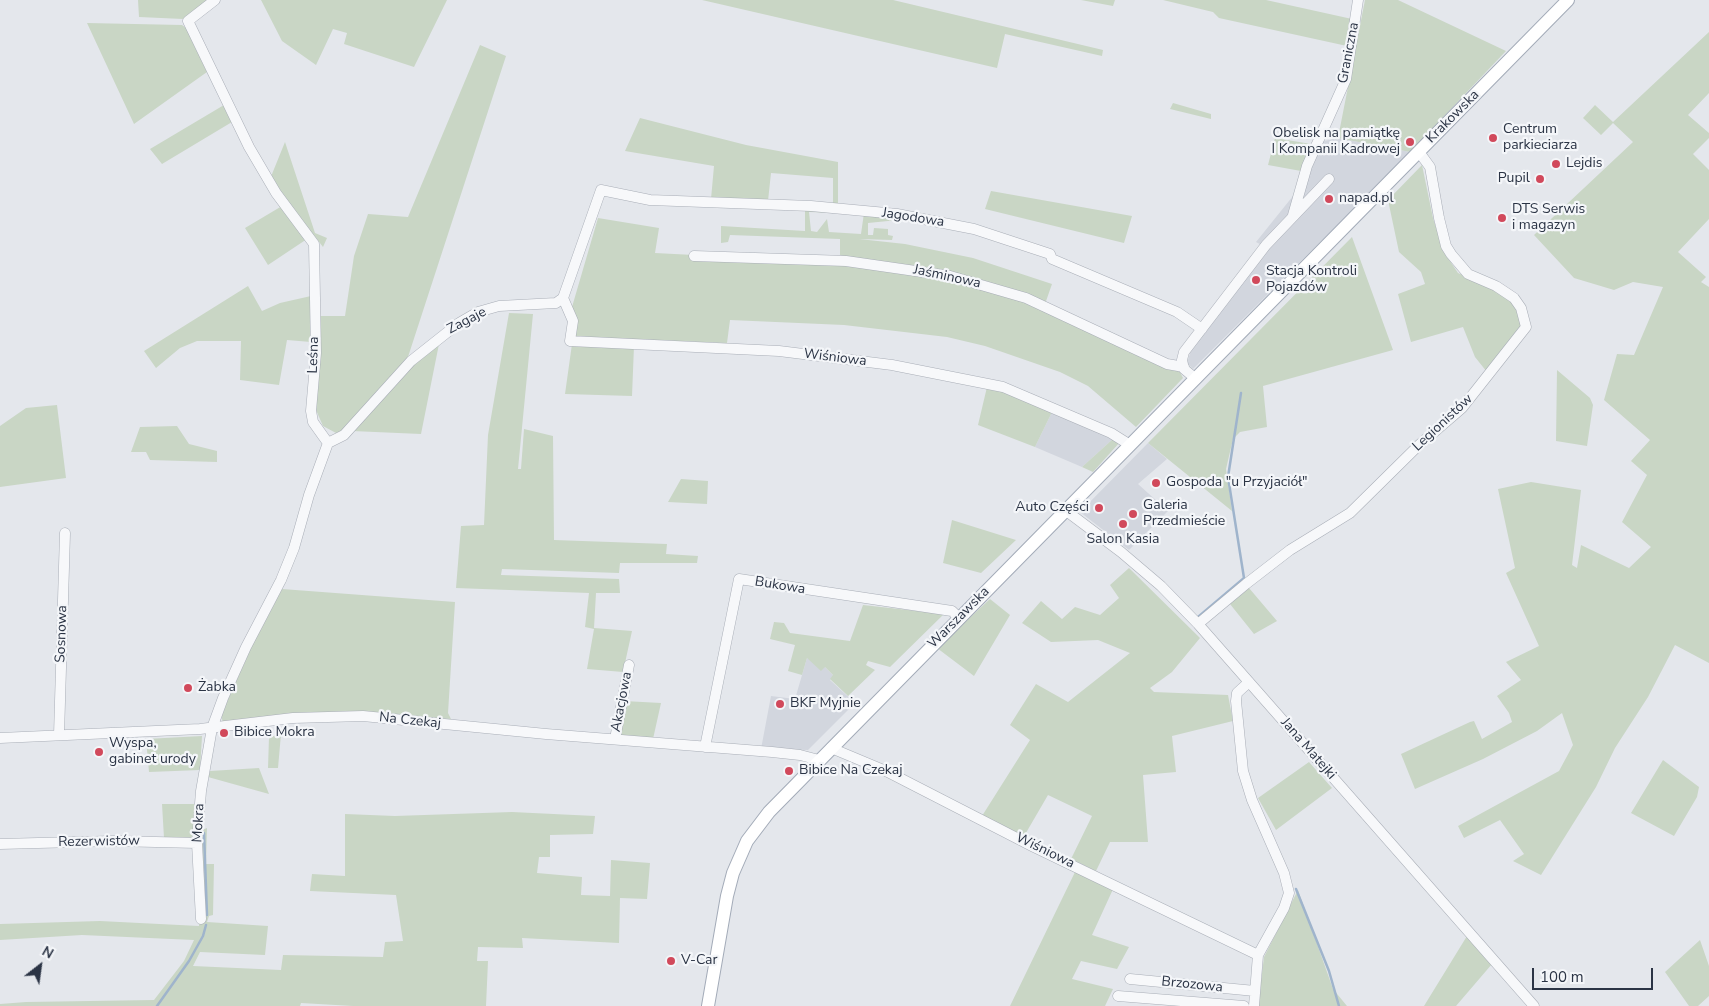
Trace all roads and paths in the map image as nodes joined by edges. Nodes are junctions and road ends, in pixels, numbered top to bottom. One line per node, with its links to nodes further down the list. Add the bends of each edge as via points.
1 (216, 0): 13 (street, Leśna, via 188,21 249,147 276,193 314,244 316,353 311,411 313,422)
2 (1358, 0): 6 (street, Graniczna, via 1346,79 1307,166)
3 (1568, 0): 4 (main road, Krakowska)
4 (1419, 152): 8 (main road, Krakowska); 18 (street, Legionistów, via 1430,167 1446,246 1468,274 1514,298 1521,308 1526,327 1462,408 1350,513 1290,550)
5 (1329, 179): 6 (street, Graniczna)
6 (1293, 216): 10 (street, Graniczna, via 1266,245)
7 (694, 256): 11 (street, Jaśminowa, via 846,260 950,276 1026,298 1167,364)
8 (1296, 277): 12 (main road, Warszawska)
9 (563, 298): 10 (street, Jagodowa, via 601,190 650,200 811,206 897,214 974,229 1050,254 1052,259 1176,312); 13 (street, Zagaje, via 556,303 499,306 458,322 411,361 344,435); 14 (street, Wiśniowa, via 573,321 570,341 779,351 892,366 1003,386)
10 (1202, 329): 11 (street, Graniczna, via 1184,352)
11 (1184, 367): 12 (street)
12 (1196, 379): 14 (main road, Warszawska)
13 (328, 443): 21 (street, via 281,580 246,647)
14 (1130, 445): 15 (main road, Warszawska)
15 (1065, 510): 17 (main road, Warszawska); 18 (street, Jana Matejki, via 1151,578)
16 (65, 533): 22 (street, Sosnowa)
17 (959, 618): 25 (street, Bukowa, via 952,611 739,579); 26 (main road, Warszawska)
18 (1198, 624): 20 (street, Jana Matejki)
19 (628, 665): 24 (street, Akacjowa)
20 (1249, 682): 31 (street, via 1237,693 1236,702 1243,772 1289,893); 38 (street, Jana Matejki)
21 (212, 728): 22 (street, Na Czekaj); 24 (street, Na Czekaj, via 293,718 363,716); 28 (street, Mokra, via 201,791)
22 (59, 736): 23 (street, Na Czekaj)
23 (0, 738)
24 (615, 739): 25 (street, Na Czekaj)
25 (705, 747): 27 (street, Na Czekaj, via 800,755)
26 (831, 748): 27 (main road, Warszawska); 31 (street, Wiśniowa, via 886,771 1034,847)
27 (819, 760): 35 (main road, Warszawska, via 769,812 740,856 727,896)
28 (197, 843): 29 (street, Rezerwistów); 30 (street, Mokra)
29 (0, 844)
30 (201, 919)
31 (1258, 955): 33 (street)
32 (1130, 979): 33 (street, Brzozowa)
33 (1255, 991): 37 (street)
34 (1118, 996): 36 (street, Brzozowa)
35 (708, 1006)
36 (1244, 1006)
37 (1254, 1006)
38 (1534, 1006)

